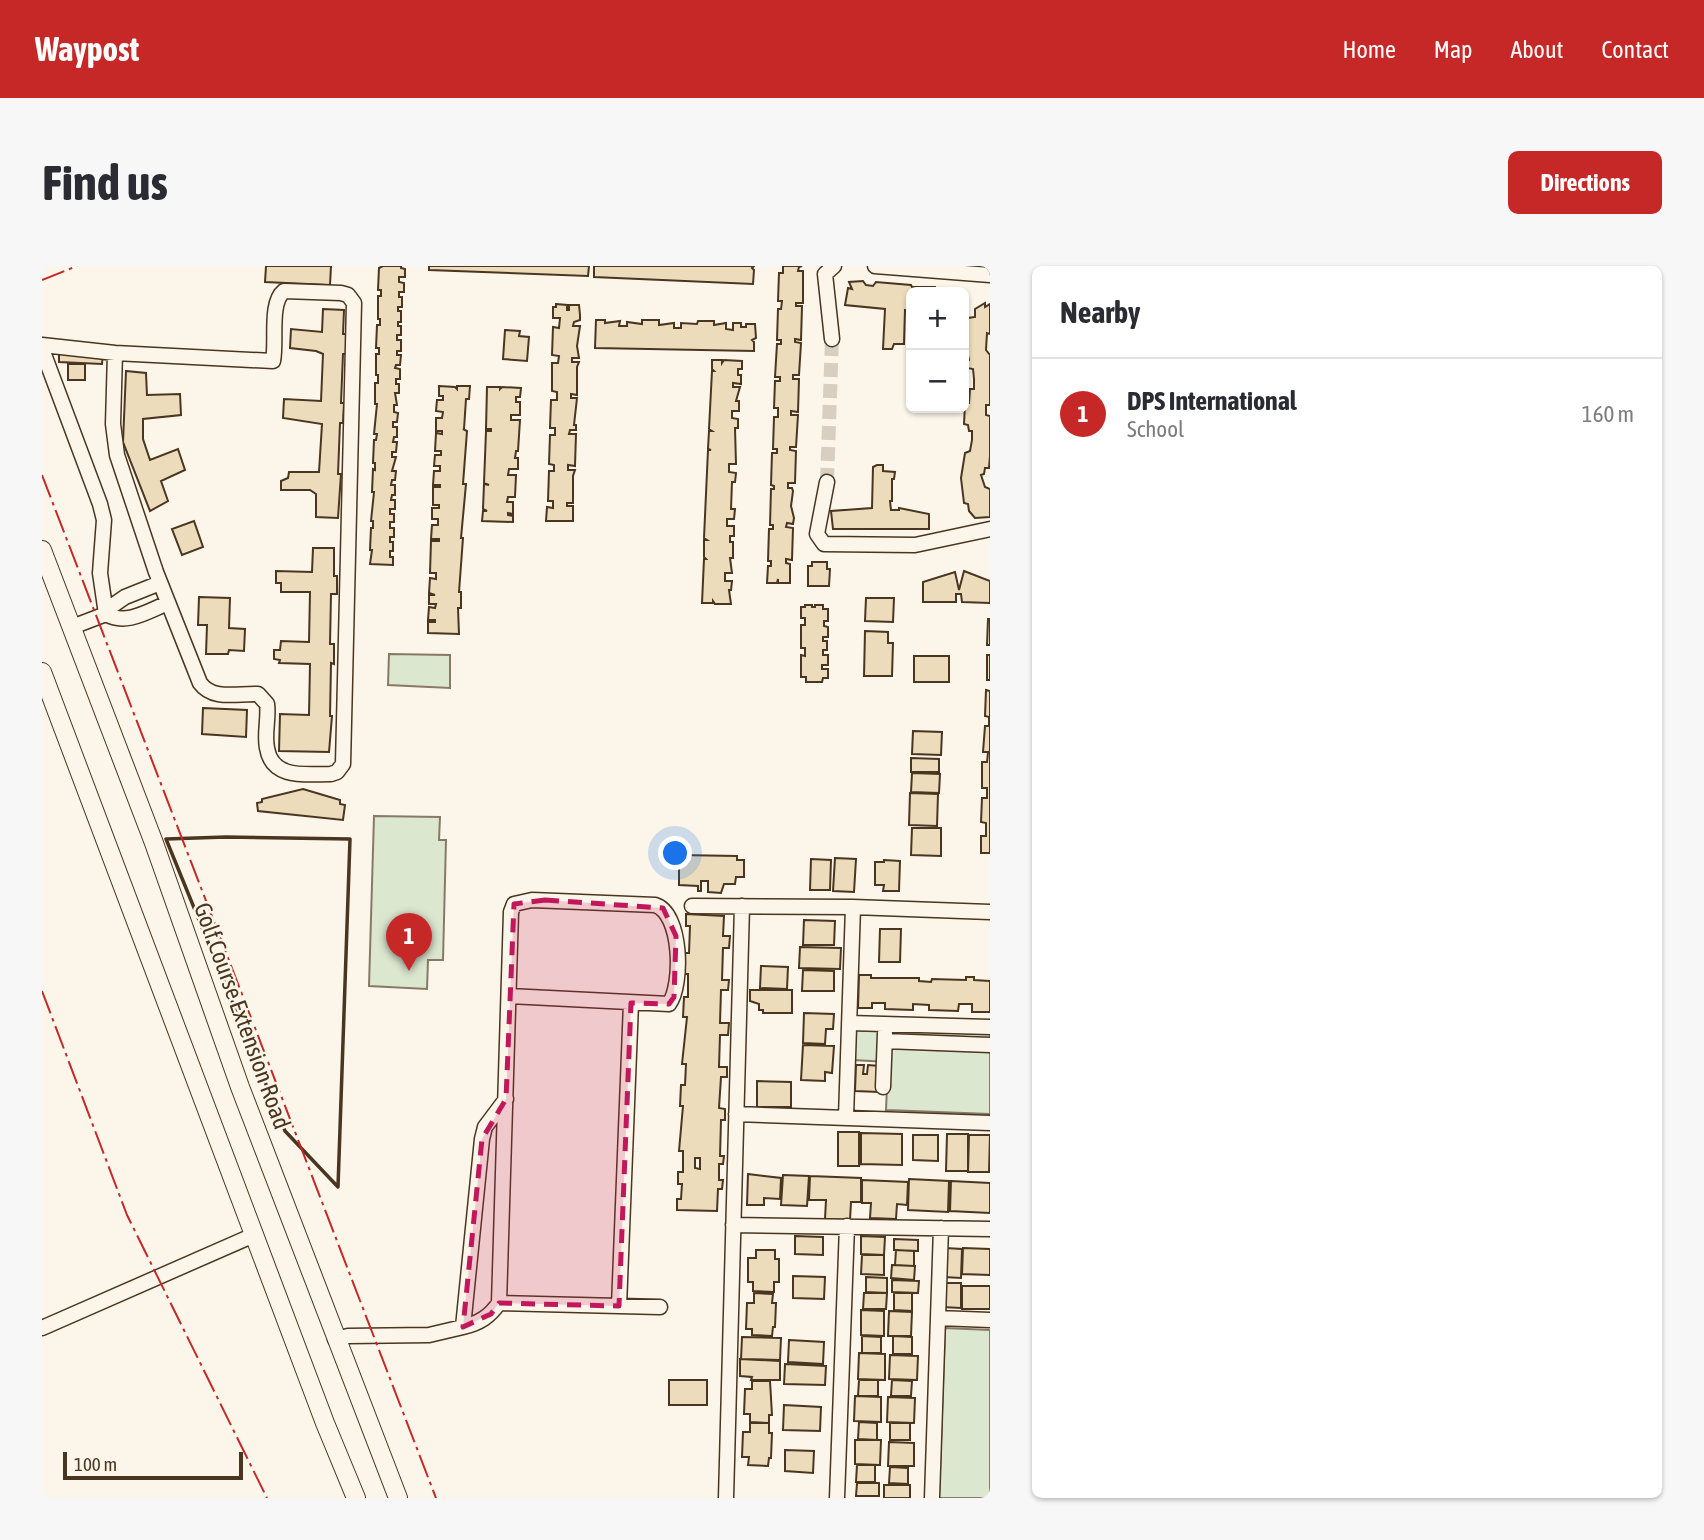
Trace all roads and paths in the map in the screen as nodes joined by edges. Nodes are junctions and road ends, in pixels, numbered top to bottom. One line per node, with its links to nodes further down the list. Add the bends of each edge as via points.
1 (834, 266): 4 (street, via 825,274)
2 (875, 266): 3 (street)
3 (990, 275)
4 (832, 339)
5 (42, 347): 6 (street); 12 (street, via 104,520 100,573)
6 (115, 353): 10 (street, via 114,441); 11 (street, via 273,361 275,303 284,292 341,293 354,303 343,764 337,772 286,773 274,766 267,749 267,704 258,694 213,695 205,691)
7 (827, 482): 8 (street, via 817,534 824,544 915,545)
8 (990, 529)
9 (42, 550): 13 (main road, Golf Course Extension Road)
10 (158, 578): 11 (street); 12 (street)
11 (168, 603): 12 (street, via 128,619)
12 (106, 614): 13 (street)
13 (72, 627): 43 (main road, Golf Course Extension Road)
14 (42, 672): 35 (main road)
15 (692, 906): 16 (street)
16 (742, 906): 17 (street); 28 (street)
17 (853, 907): 18 (street); 21 (street)
18 (990, 912)
19 (509, 996): 20 (street); 20 (street, via 514,904 532,900 655,905 663,908 676,936 674,997 669,1004); 27 (street)
20 (631, 1003): 37 (street)
21 (849, 1023): 22 (street); 29 (street)
22 (886, 1024): 23 (street); 24 (street)
23 (990, 1027)
24 (885, 1041): 25 (street); 26 (street)
25 (990, 1045)
26 (883, 1087)
27 (506, 1099): 36 (street); 41 (street, via 485,1127 482,1139)
28 (736, 1114): 29 (street); 31 (street)
29 (846, 1117): 30 (street)
30 (990, 1123)
31 (733, 1225): 32 (street); 46 (street)
32 (848, 1226): 33 (street); 47 (street)
33 (941, 1228): 34 (street); 39 (street)
34 (990, 1229)
35 (254, 1235): 42 (street); 44 (main road)
36 (499, 1303): 37 (street); 41 (street, via 491,1314)
37 (619, 1306): 38 (street)
38 (660, 1307)
39 (938, 1318): 40 (street); 48 (street)
40 (990, 1320)
41 (463, 1327): 43 (street, via 429,1335)
42 (42, 1328)
43 (335, 1339): 45 (main road, Golf Course Extension Road)
44 (356, 1498)
45 (397, 1498)
46 (726, 1498)
47 (838, 1498)
48 (932, 1498)

